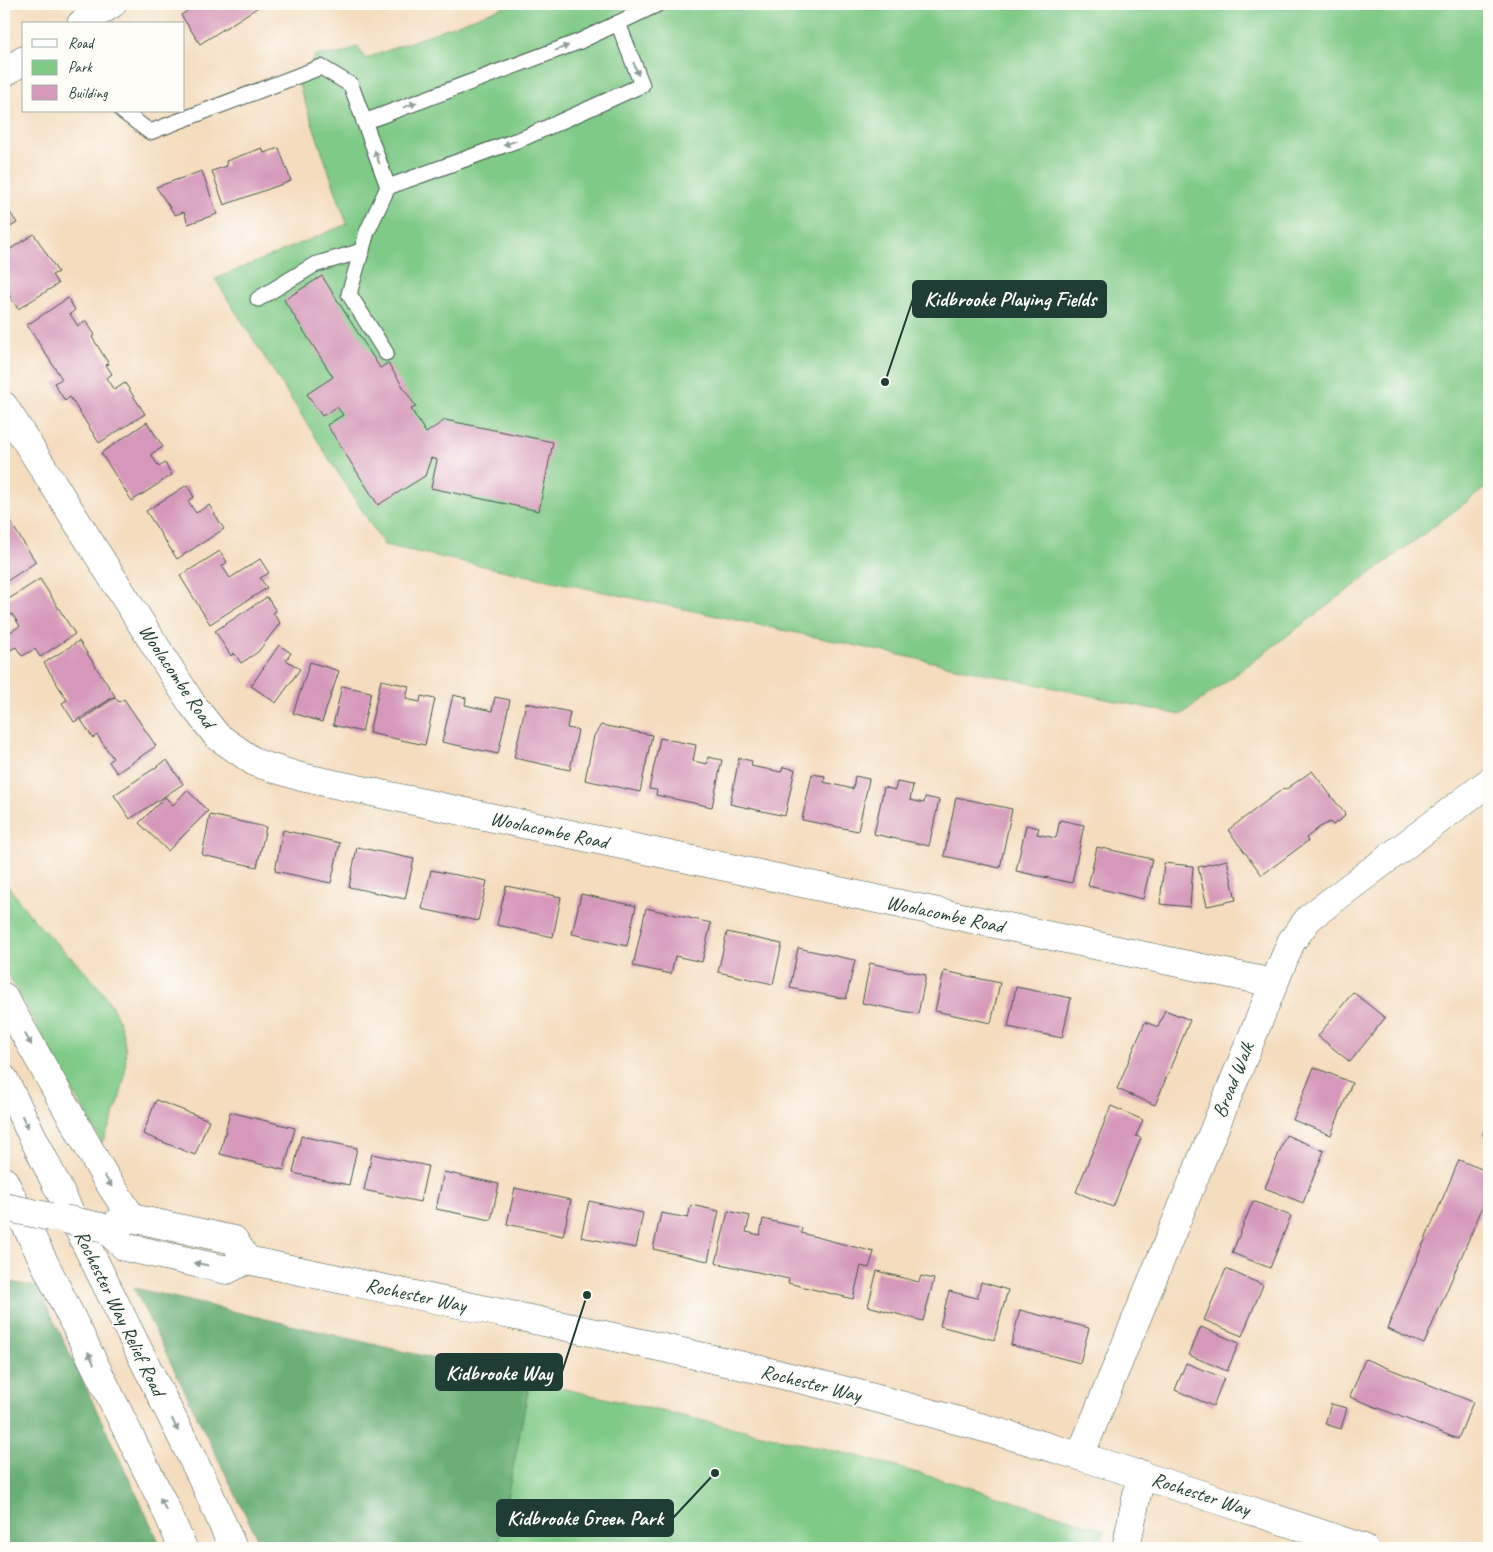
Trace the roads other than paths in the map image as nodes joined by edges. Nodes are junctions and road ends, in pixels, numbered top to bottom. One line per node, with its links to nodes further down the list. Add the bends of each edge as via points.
1 (112, 4): 3 (main road)
2 (658, 4): 4 (lane)
3 (84, 22)
4 (618, 23): 8 (lane, one-way to 4, via 578,42); 9 (lane, one-way to 9, via 642,85 526,137)
5 (22, 61): 6 (main road)
6 (4, 73)
7 (123, 112): 8 (lane, via 150,132 321,67 351,85)
8 (364, 122): 9 (lane, one-way to 8)
9 (388, 187): 10 (lane, via 367,232)
10 (362, 251): 11 (lane, via 314,266); 12 (lane, via 349,294)
11 (258, 299)
12 (386, 353)
13 (4, 406): 15 (main road, Woolacombe Road, via 192,704 217,736 256,763 317,781)
14 (1489, 782): 15 (main road, Broad Walk, via 1308,918 1290,942)
15 (1273, 983): 23 (main road, Broad Walk)
16 (4, 997): 20 (main road, one-way to 20, via 104,1175)
17 (4, 1078): 26 (main road, Rochester Way Relief Road, one-way to 26, via 206,1486)
18 (4, 1181): 25 (main road, one-way to 18)
19 (4, 1207): 21 (main road, bridge)
20 (132, 1218): 21 (main road); 22 (main road, via 234,1240)
21 (104, 1228): 22 (main road, one-way to 21, via 227,1270 125,1247)
22 (247, 1260): 23 (main road, Rochester Way, via 806,1381)
23 (1080, 1456): 24 (main road, Rochester Way)
24 (1141, 1474): 27 (main road); 28 (main road, Rochester Way)
25 (183, 1548)
26 (233, 1548)
27 (1126, 1548)
28 (1364, 1548)

